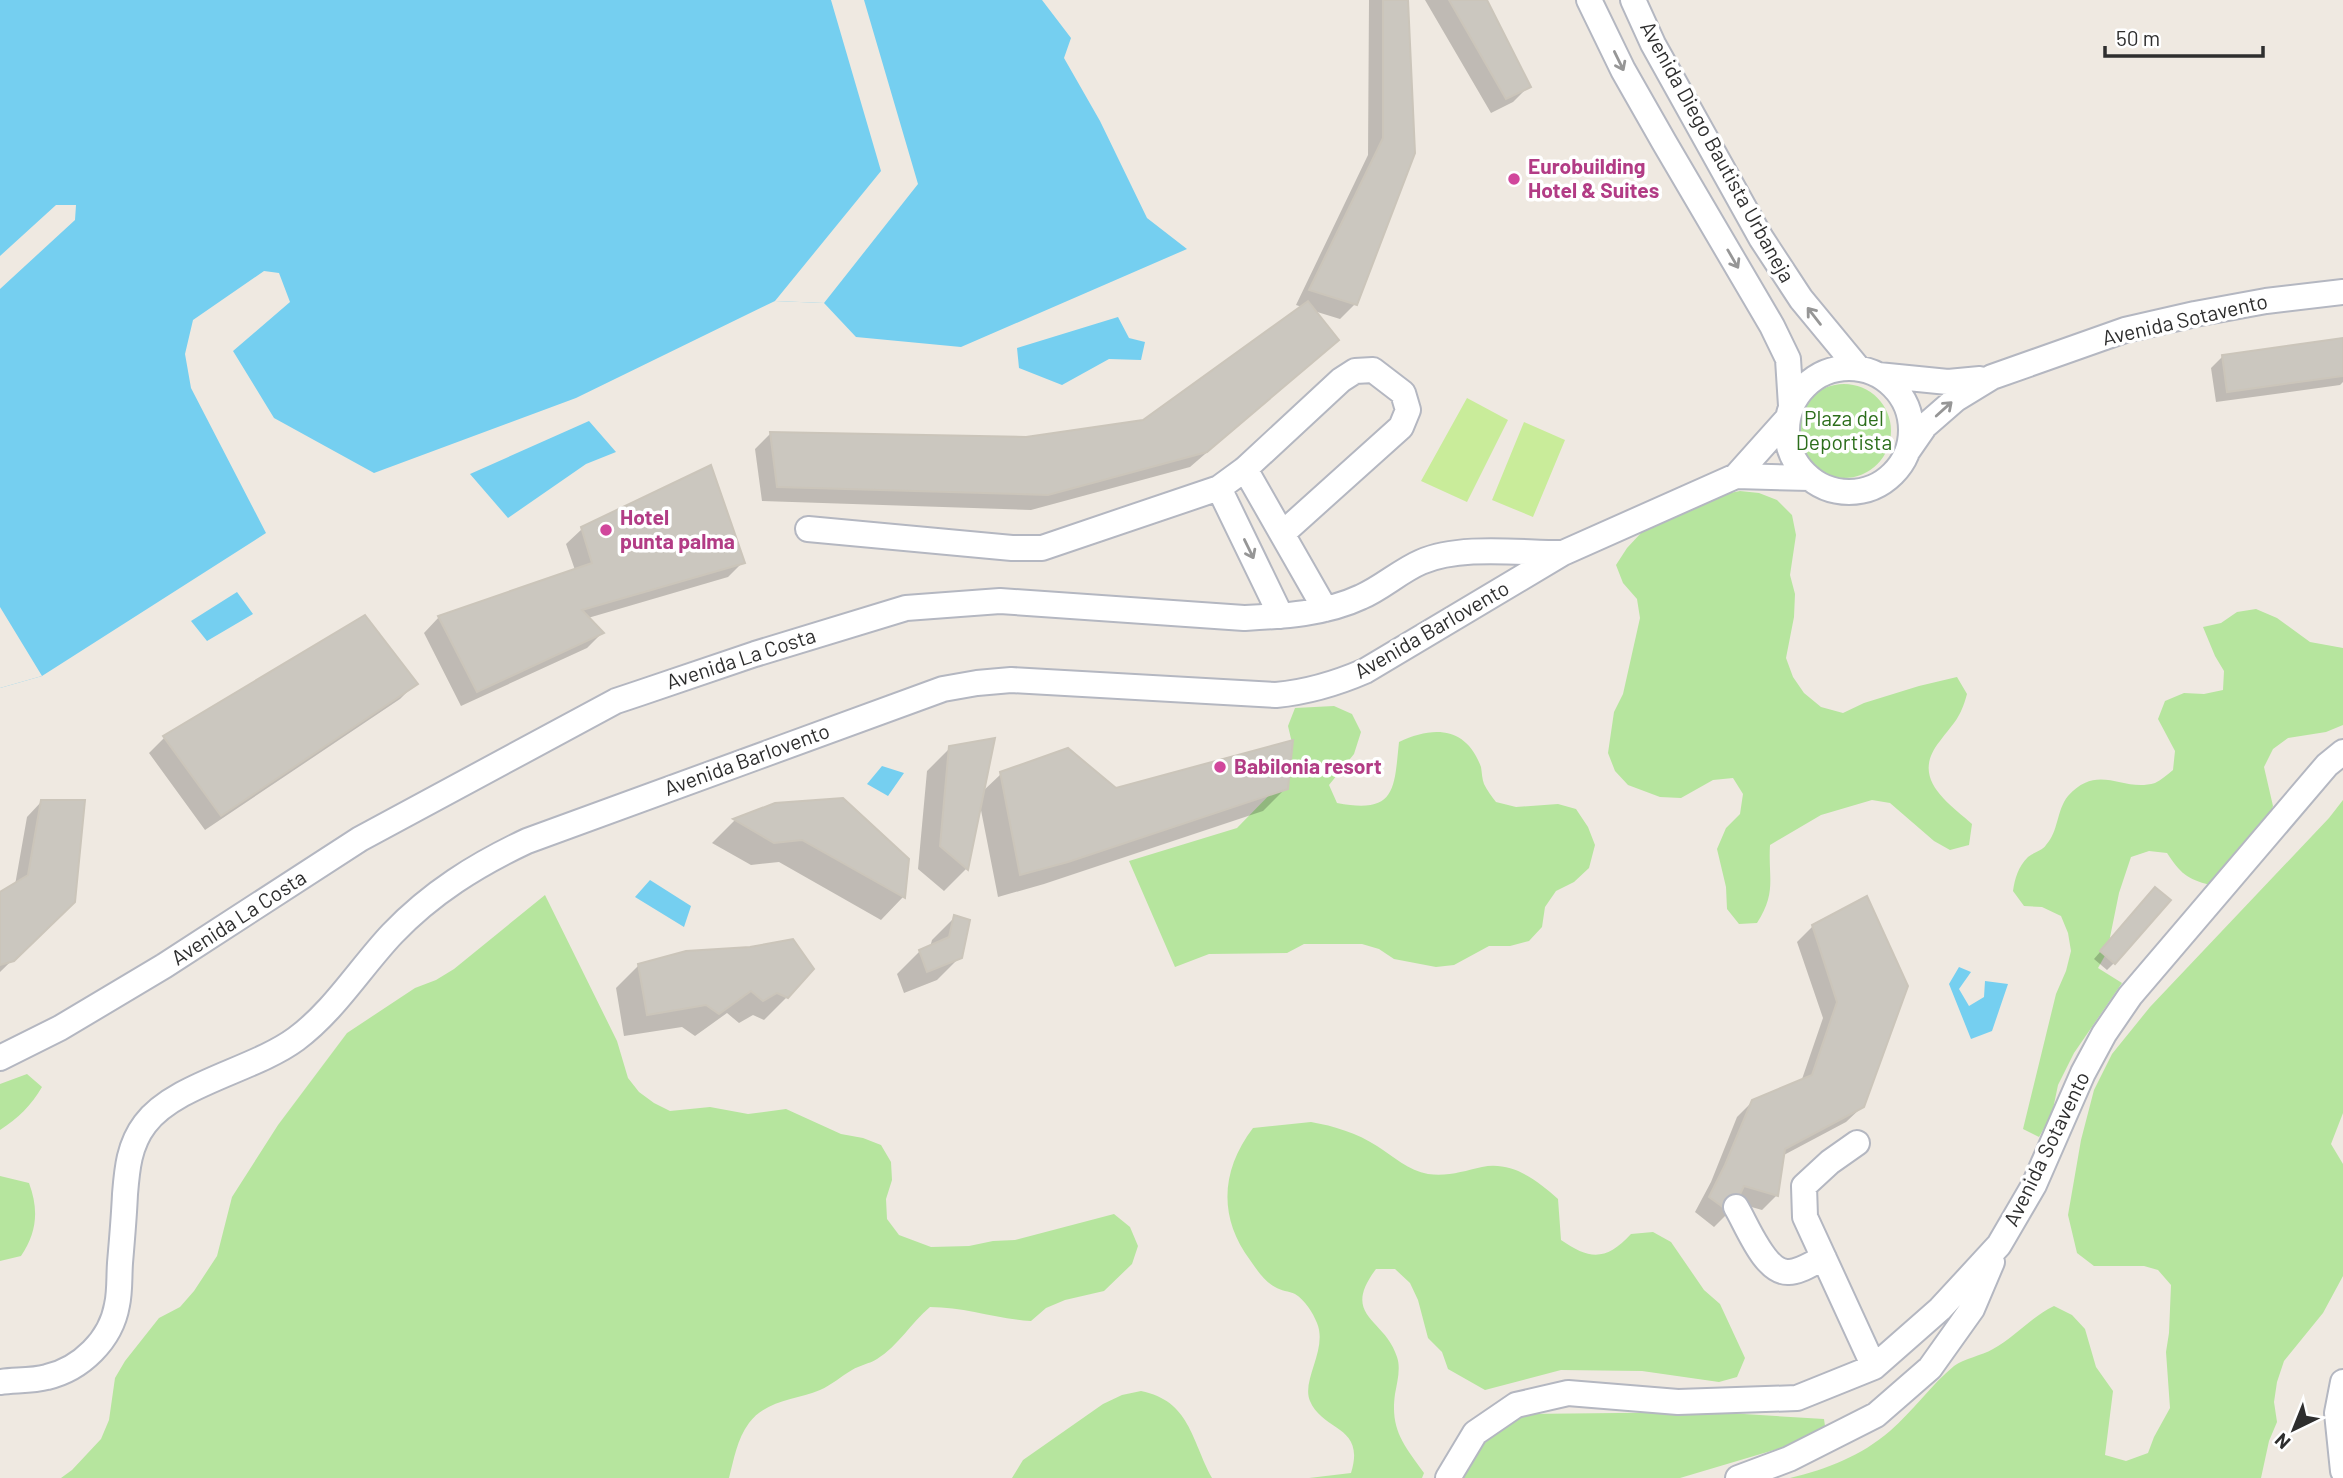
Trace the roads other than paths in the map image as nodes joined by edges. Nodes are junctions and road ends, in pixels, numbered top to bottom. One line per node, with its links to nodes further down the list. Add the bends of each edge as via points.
1 (1589, 0): 6 (street, Avenida Diego Bautista Urbaneja, one-way to 6, via 1623,69 1788,359)
2 (1633, 0): 4 (street, Avenida Diego Bautista Urbaneja, one-way to 2, via 1801,299 1761,238)
3 (2343, 292): 5 (street, Avenida Sotavento, via 2266,301 2125,330)
4 (1868, 372): 5 (street, Avenida Sotavento, via 1948,382); 6 (street, via 1837,369 1818,376 1802,389); 7 (street, via 1895,389 1907,408 1911,430)
5 (1992, 377): 7 (street, Avenida Sotavento, one-way to 5, via 1925,426 1956,398)
6 (1789, 413): 9 (street, Avenida Barlovento); 10 (street, via 1788,441 1796,462)
7 (1907, 452): 10 (street, via 1895,472 1877,486 1854,492 1831,489)
8 (1245, 469): 11 (street); 13 (street); 13 (street, via 1355,371 1373,370 1403,393 1408,410 1401,427)
9 (1736, 476): 10 (street, Avenida Barlovento); 14 (street, Avenida Barlovento)
10 (1810, 478)
11 (1219, 488): 12 (street, via 1042,548); 16 (street, one-way to 16)
12 (808, 529)
13 (1283, 533): 15 (street)
14 (1563, 553): 15 (street, Avenida La Costa, via 1459,553 1422,561 1360,598); 24 (street, Avenida Barlovento, via 1365,671 1321,688 1252,695 1011,680 943,689 527,841 489,859 422,905 298,1038 177,1097 152,1116 139,1133 128,1163 117,1305 105,1335 84,1359 65,1371 45,1378)
15 (1325, 609): 16 (street, Avenida La Costa)
16 (1281, 616): 18 (street, Avenida La Costa, via 1244,618 1000,601 906,608 671,682 616,701 360,839 164,966)
17 (2343, 752): 21 (street, Avenida Sotavento, via 2327,765 2130,996 2083,1073 2034,1185)
18 (0, 1058)
19 (1857, 1143): 22 (street, via 1804,1186 1805,1217)
20 (1737, 1207): 22 (street, via 1776,1270 1790,1273)
21 (1999, 1245): 23 (street, Avenida Sotavento, via 1940,1309); 28 (street, via 1972,1309 1930,1368 1876,1415)
22 (1824, 1258): 23 (street)
23 (1874, 1367): 27 (street, Avenida Sotavento, via 1797,1398 1678,1402 1568,1393 1516,1405 1475,1433)
24 (0, 1382)
25 (2343, 1382): 26 (street, via 2337,1413)
26 (2343, 1471)
27 (1448, 1478)
28 (1738, 1478)

